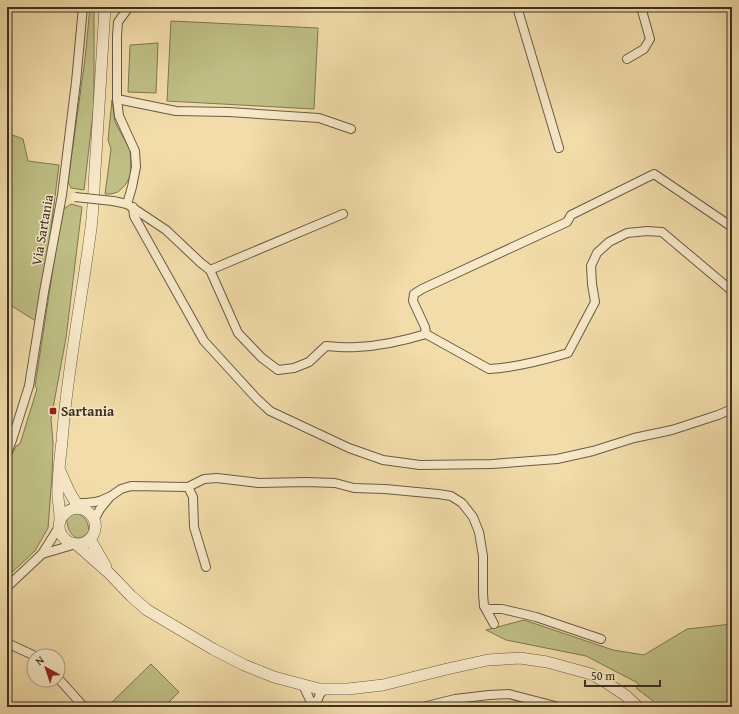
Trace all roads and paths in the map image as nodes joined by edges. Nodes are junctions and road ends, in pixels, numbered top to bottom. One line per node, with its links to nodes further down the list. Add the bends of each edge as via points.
1 (83, 7): 10 (street, Via Sartania)
2 (106, 7): 20 (street, via 91,227 64,406)
3 (129, 7): 7 (street, via 118,22)
4 (517, 7): 9 (street)
5 (641, 7): 6 (street, via 650,40 644,49)
6 (627, 60)
7 (117, 99): 8 (street, via 176,112 229,112 319,118); 11 (street, via 119,116 135,151 136,167)
8 (351, 129)
9 (559, 148)
10 (62, 195): 11 (street, bridge); 18 (street, Via Sartania, via 29,386)
11 (130, 205): 14 (street, via 166,230); 17 (street, via 204,341 257,399 270,411 349,448 383,460 420,466 557,459 672,430)
12 (343, 214): 14 (street)
13 (732, 227): 16 (street, via 654,174 571,215 567,222 414,294 413,302)
14 (210, 270): 16 (street, via 238,333 262,358 278,370 294,368 309,362 326,346 382,345)
15 (732, 291): 16 (street, via 662,232 627,233 609,242 597,253 592,266 595,302 568,353 500,369 489,369)
16 (426, 334)
17 (732, 409)
18 (10, 441): 19 (street, Via Sartania)
19 (7, 453)
20 (59, 470): 23 (street); 25 (street)
21 (188, 487): 22 (street, via 131,486); 29 (street, via 193,497 194,527); 32 (street, via 204,479 216,478 259,483 335,483 354,488 451,496 462,503 473,517 479,532 483,556)
22 (111, 496): 23 (street); 24 (street)
23 (78, 505): 24 (street, via 91,514); 25 (street, via 67,511)
24 (94, 520): 26 (street, via 94,533)
25 (59, 524): 27 (street, via 64,539); 28 (street)
26 (90, 539): 27 (street); 30 (street)
27 (76, 544): 28 (street); 30 (street)
28 (42, 554): 31 (street)
29 (206, 567)
30 (110, 574): 37 (street, via 147,610 213,650 268,675)
31 (7, 587)
32 (484, 606): 33 (street); 34 (street, via 488,609 502,609 536,616)
33 (494, 624)
34 (601, 639)
35 (7, 643): 36 (street)
36 (26, 652)
37 (303, 685): 39 (street); 40 (street)
38 (66, 687): 41 (street)
39 (325, 689): 40 (street, via 320,694); 44 (street, via 383,685 488,660 520,658 547,662 591,674 625,695)
40 (316, 706)
41 (84, 707)
42 (423, 707): 43 (street, via 455,699 509,694)
43 (559, 707)
44 (638, 707)

